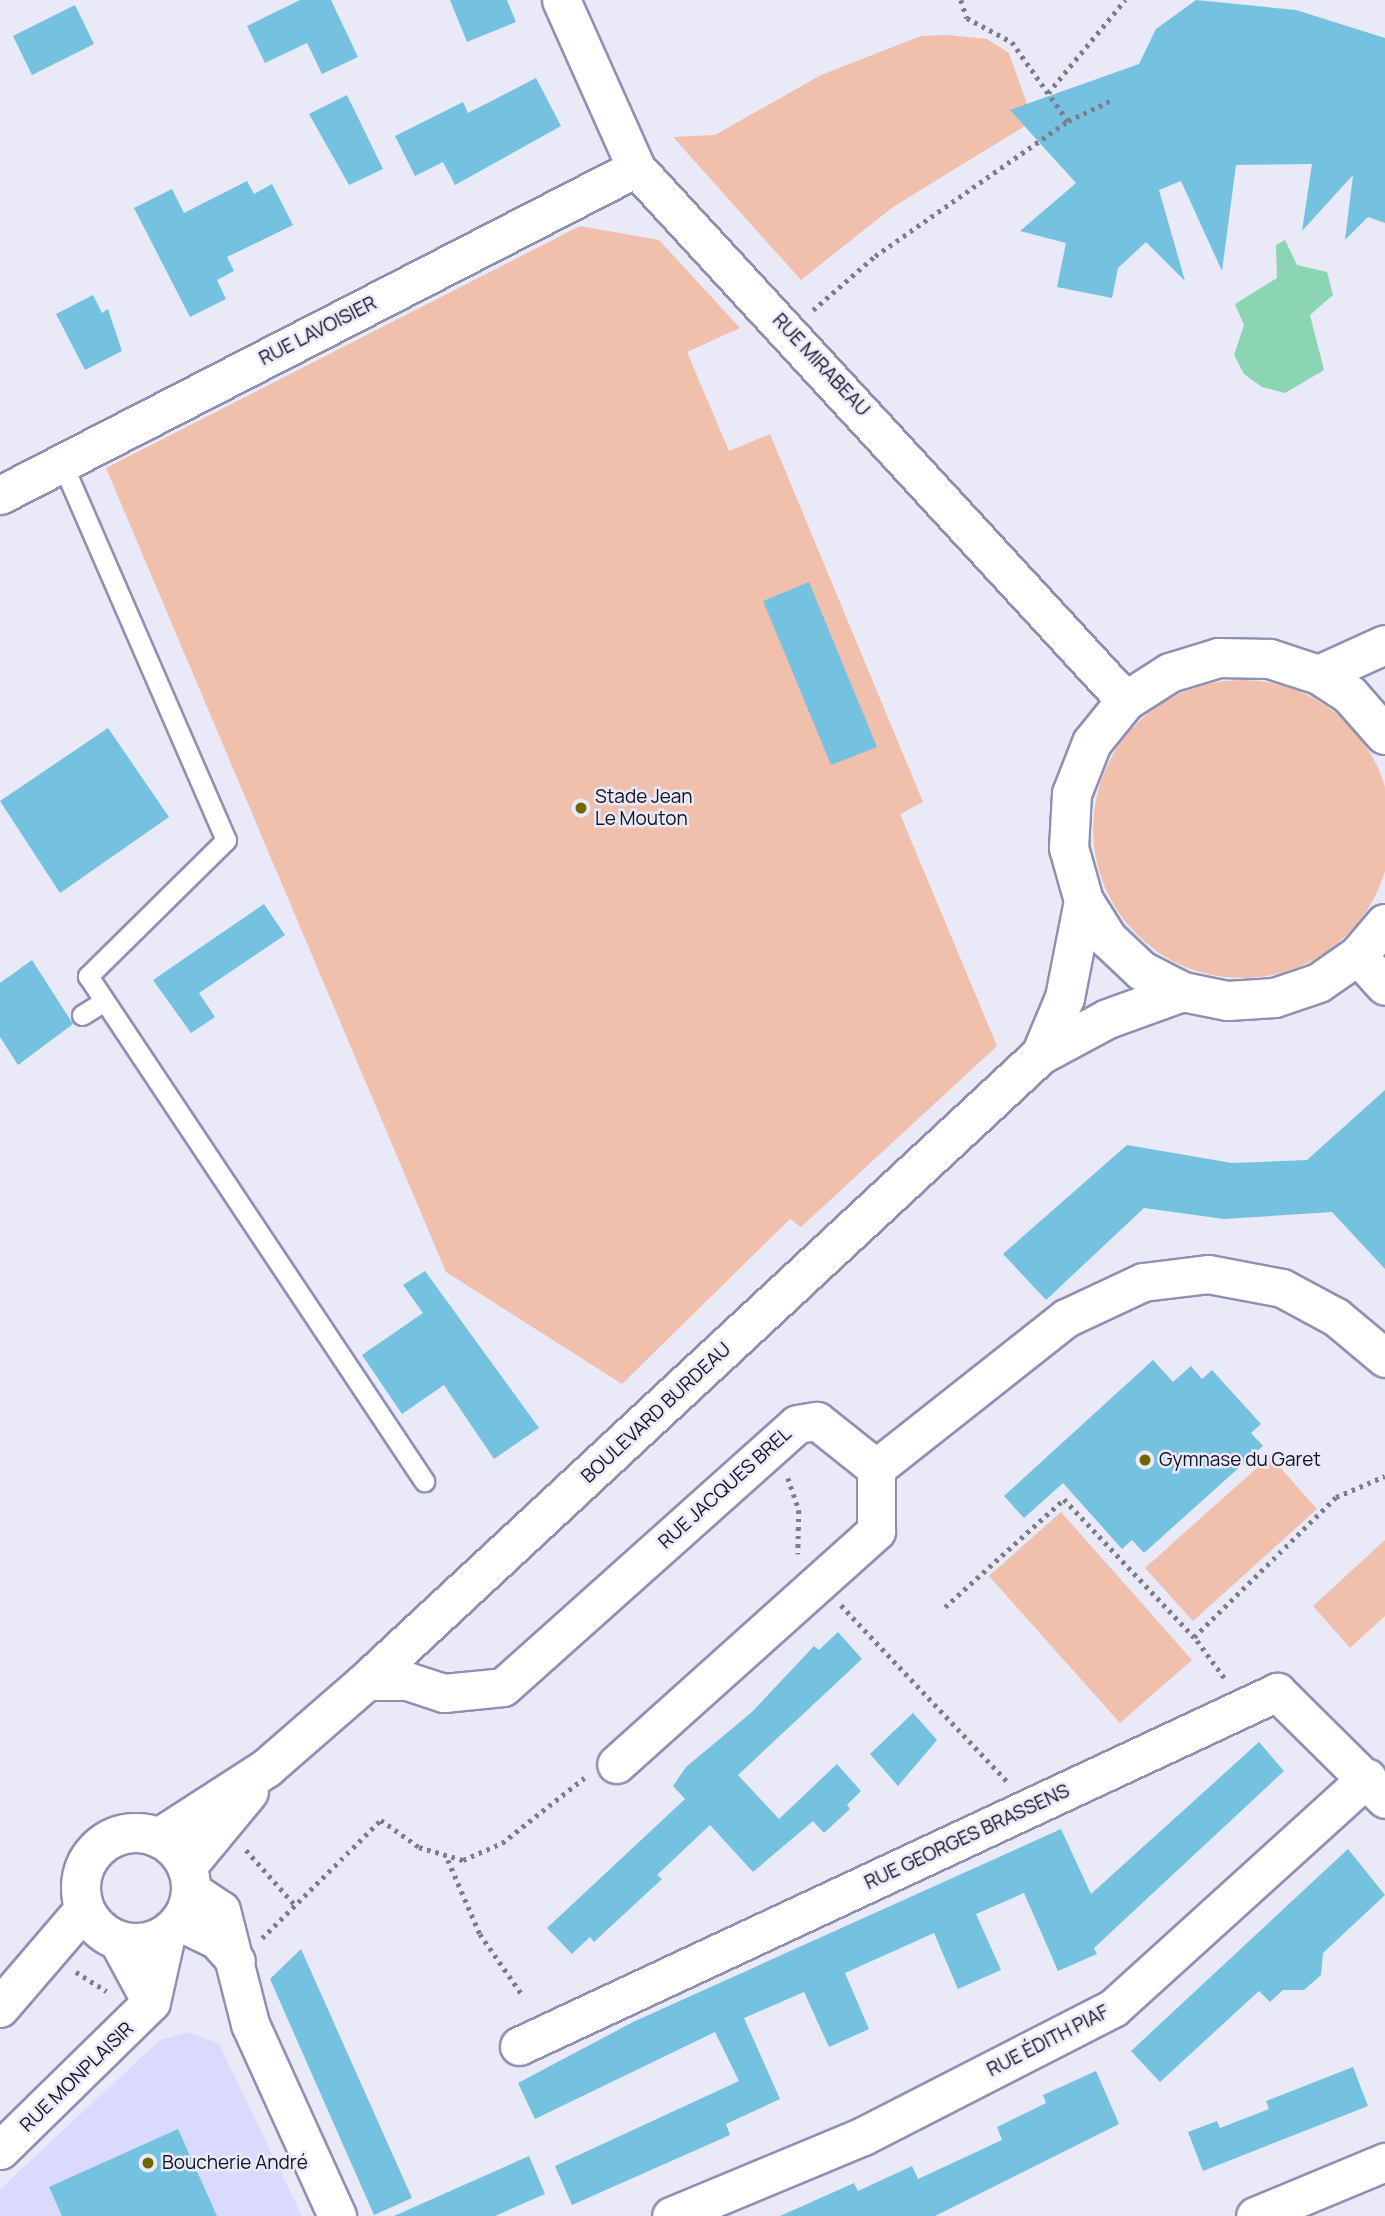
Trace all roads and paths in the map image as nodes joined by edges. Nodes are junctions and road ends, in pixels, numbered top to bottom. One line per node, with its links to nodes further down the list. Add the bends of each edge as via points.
1 (561, 0): 7 (street, RUE MIRABEAU)
2 (961, 0): 4 (path, via 967,18 1012,42)
3 (1125, 0): 4 (path)
4 (1048, 93): 6 (path)
5 (1110, 102): 6 (path)
6 (1068, 121): 8 (path, via 875,256)
7 (636, 168): 8 (street, RUE MIRABEAU); 9 (street, RUE LAVOISIER)
8 (788, 330): 13 (street, RUE MIRABEAU)
9 (62, 463): 10 (street, RUE LAVOISIER); 20 (lane, via 226,840 88,976)
10 (0, 495)
11 (1385, 645): 12 (main road)
12 (1319, 675): 13 (main road, via 1270,659 1219,659 1170,673); 14 (main road, via 1350,695)
13 (1126, 701): 15 (main road, via 1092,743 1072,794 1069,848)
14 (1385, 734)
15 (1084, 901): 19 (main road, via 1125,955); 22 (main road, BOULEVARD BURDEAU, via 1065,998)
16 (1385, 925): 17 (main road)
17 (1358, 956): 18 (street); 19 (main road, via 1320,983 1275,998 1228,1001)
18 (1385, 986)
19 (1183, 992): 22 (main road, BOULEVARD BURDEAU, via 1108,1019)
20 (104, 1001): 21 (lane); 27 (lane)
21 (82, 1015)
22 (1041, 1055): 31 (main road, BOULEVARD BURDEAU)
23 (1385, 1358): 24 (street, via 1336,1317 1282,1288 1208,1275 1143,1282 1066,1318)
24 (876, 1468): 28 (street, via 876,1531); 31 (street, RUE JACQUES BREL, via 817,1421 797,1424 503,1687 444,1693 407,1681)
25 (781, 1471): 28 (path, via 796,1487 799,1558)
26 (1385, 1476): 30 (path, via 1336,1497)
27 (424, 1481)
28 (821, 1584): 33 (street); 36 (path, via 1005,1776)
29 (945, 1607): 30 (path, via 1064,1499)
30 (1194, 1637): 32 (path, via 1216,1661)
31 (367, 1681): 34 (main road, BOULEVARD BURDEAU)
32 (1240, 1709): 35 (street, RUE GEORGES BRASSENS, via 1278,1692); 36 (street, RUE GEORGES BRASSENS)
33 (616, 1764): 39 (path, via 601,1766 502,1843)
34 (267, 1768): 37 (main road, BOULEVARD BURDEAU); 40 (main road, BOULEVARD BURDEAU)
35 (1376, 1788): 54 (street, RUE ÉDITH PIAF, via 1114,2008 863,2136)
36 (1023, 1810): 49 (street, RUE GEORGES BRASSENS)
37 (159, 1838): 40 (main road); 42 (main road, via 122,1834 105,1842 83,1872)
38 (243, 1847): 41 (path)
39 (448, 1860): 41 (path, via 381,1820); 46 (path, via 480,1934)
40 (181, 1904): 42 (main road); 43 (street, via 216,1940); 48 (street)
41 (295, 1905): 43 (path)
42 (103, 1928): 47 (main road); 48 (street)
43 (244, 1954): 53 (street, via 250,2024)
44 (75, 1972): 45 (path)
45 (112, 1992)
46 (522, 1993)
47 (10, 1998)
48 (151, 2001): 50 (street, RUE MONPLAISIR)
49 (519, 2046)
50 (0, 2150)
51 (1385, 2162): 52 (street)
52 (1266, 2214)
53 (337, 2216)
54 (671, 2216)

